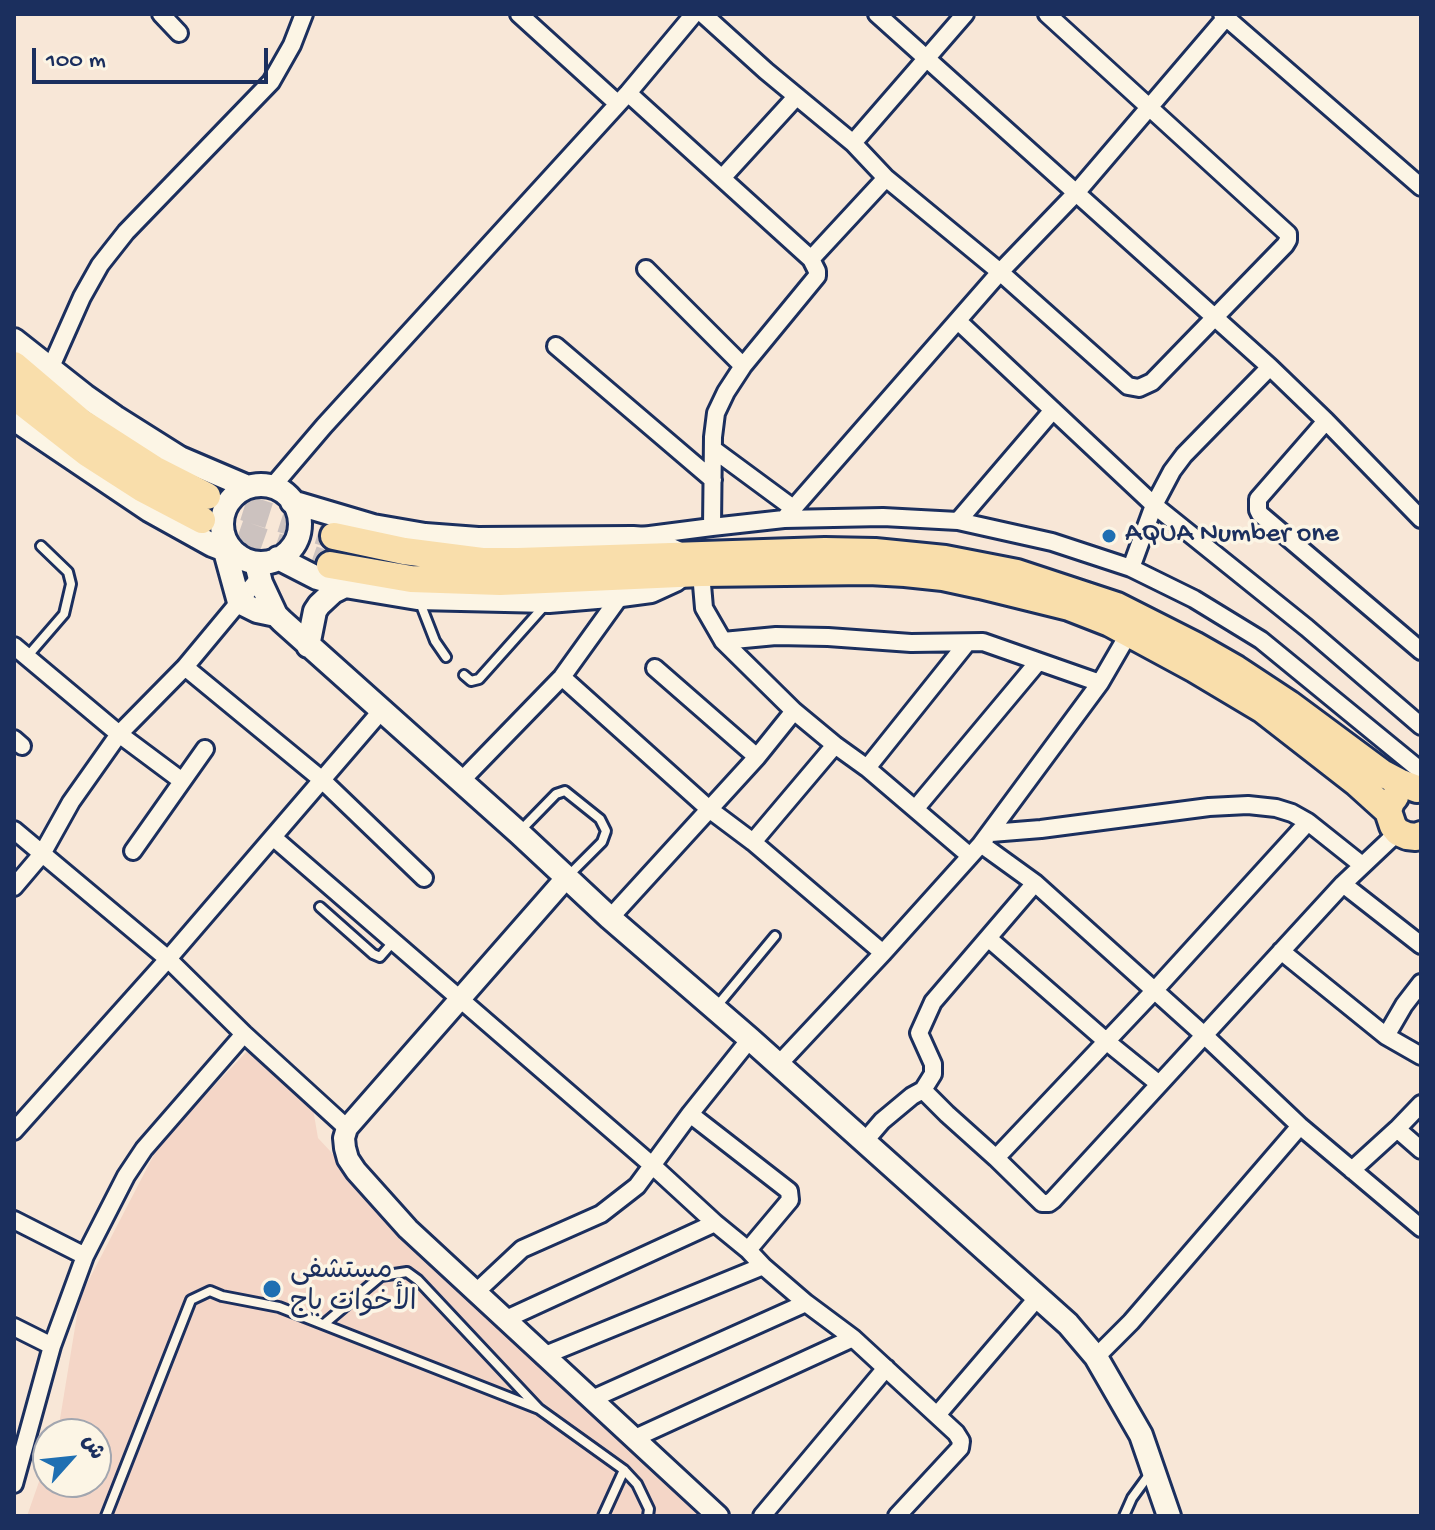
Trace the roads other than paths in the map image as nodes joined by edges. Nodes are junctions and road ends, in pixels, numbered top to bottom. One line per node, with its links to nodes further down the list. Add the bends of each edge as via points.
1 (161, 14): 10 (street)
2 (304, 14): 30 (street, via 271,82 100,265)
3 (694, 14): 13 (street)
4 (703, 14): 12 (street)
5 (877, 14): 11 (street)
6 (965, 14): 11 (street)
7 (1047, 14): 14 (street)
8 (1226, 15): 14 (street); 18 (street)
9 (525, 16): 13 (street)
10 (179, 33)
11 (926, 57): 15 (street); 19 (street)
12 (796, 97): 15 (street); 16 (street)
13 (623, 98): 16 (street); 38 (street)
14 (1150, 106): 19 (street); 23 (street, via 1288,234 1285,245)
15 (853, 143): 17 (street)
16 (722, 178): 20 (street)
17 (886, 178): 20 (street); 22 (street)
18 (1420, 183)
19 (1076, 193): 22 (street); 23 (street)
20 (811, 259): 28 (street, via 817,276)
21 (646, 269): 28 (street)
22 (1000, 272): 23 (street, via 1133,388 1152,382); 24 (street)
23 (1214, 318): 29 (street)
24 (958, 321): 32 (street); 41 (street)
25 (14, 340): 30 (main road)
26 (556, 346): 36 (street)
27 (14, 365): 31 (highway, via 81,422 204,508 143,489)
28 (743, 366): 35 (street, via 716,413)
29 (1270, 367): 34 (street); 40 (street, via 1184,455)
30 (50, 369): 37 (main road, via 180,458)
31 (14, 396)
32 (1053, 410): 40 (street); 43 (street)
33 (14, 419): 48 (main road, via 149,510)
34 (1326, 421): 42 (street); 61 (street, via 1258,499 1258,510)
35 (713, 449): 36 (street); 41 (street)
36 (713, 480): 44 (street)
37 (248, 487): 38 (main road); 48 (main road, via 229,502 222,526 230,548)
38 (272, 487): 39 (main road)
39 (292, 502): 46 (main road, via 425,535); 48 (main road, via 298,534 291,549)
40 (1154, 505): 50 (street); 72 (street)
41 (788, 513): 43 (street); 44 (street)
42 (1421, 519)
43 (958, 521): 50 (street, via 1052,542)
44 (712, 527): 46 (street)
45 (334, 536): 49 (highway, via 482,561)
46 (633, 538): 49 (main road, via 664,545)
47 (41, 546): 63 (lane, via 68,572 71,584 64,614)
48 (255, 561): 51 (main road, via 317,578); 55 (main road); 55 (street); 56 (main road)
49 (690, 567): 51 (highway, via 500,582); 52 (main road, via 651,591); 57 (highway, via 943,577 1069,607); 58 (street); 81 (highway, via 825,551 900,553 1017,573 1117,606 1194,645 1289,704 1382,773)
50 (1131, 568): 81 (street, via 1261,640)
51 (338, 576): 53 (main road); 60 (main road, via 333,592 319,605)
52 (621, 595): 54 (main road); 68 (street)
53 (417, 598): 54 (main road); 62 (lane)
54 (549, 601): 67 (lane, via 479,679)
55 (239, 602): 56 (main road); 65 (street)
56 (279, 618): 60 (main road)
57 (1129, 633): 69 (street); 86 (highway, via 1262,709)
58 (723, 641): 59 (street, via 776,636); 71 (street)
59 (967, 643): 64 (street, via 995,645); 77 (street)
60 (308, 646): 70 (main road)
61 (1421, 651)
62 (446, 657)
63 (18, 658): 73 (street)
64 (1038, 662): 69 (street); 82 (street)
65 (185, 667): 73 (street); 78 (street)
66 (655, 668): 76 (street)
67 (464, 675)
68 (562, 677): 80 (street); 83 (street)
69 (1100, 683): 90 (street)
70 (382, 710): 78 (street); 80 (main road)
71 (794, 711): 74 (street); 76 (street)
72 (1421, 726)
73 (119, 734): 79 (street); 92 (street)
74 (835, 745): 77 (street); 89 (street)
75 (205, 749): 79 (street)
76 (757, 757): 83 (street)
77 (867, 768): 82 (street)
78 (321, 779): 88 (street); 94 (street)
79 (182, 781): 91 (street)
80 (461, 781): 87 (main road)
81 (1420, 784): 86 (highway, via 1391,802)
82 (916, 808): 90 (street)
83 (709, 809): 89 (street); 100 (street)
84 (1308, 822): 90 (street, via 1276,808 1209,807 1041,829); 93 (street); 109 (street)
85 (14, 830): 92 (street)
86 (1409, 831): 93 (street)
87 (519, 833): 95 (main road); 95 (lane, via 565,791 600,819 606,831 602,842)
88 (274, 838): 103 (street); 107 (street)
89 (753, 842): 106 (street)
90 (980, 845): 96 (street); 106 (street)
91 (133, 851)
92 (42, 854): 98 (street); 107 (street)
93 (1362, 865): 97 (street)
94 (424, 878)
95 (566, 878): 100 (main road); 110 (street)
96 (1035, 883): 102 (street); 109 (street)
97 (1343, 884): 104 (street); 105 (street)
98 (14, 887)
99 (320, 907): 103 (lane, via 373,954 380,957)
100 (610, 918): 111 (main road)
101 (775, 936): 111 (lane)
102 (988, 938): 116 (street); 120 (street, via 933,1002 921,1025 919,1033 933,1064)
103 (393, 942): 110 (street)
104 (1421, 945)
105 (1281, 951): 113 (street); 114 (street)
106 (883, 953): 118 (street)
107 (168, 959): 112 (street); 126 (street)
108 (1421, 983): 114 (street)
109 (1154, 991): 113 (street); 116 (street)
110 (460, 1000): 124 (street); 130 (street)
111 (714, 1008): 115 (main road)
112 (244, 1034): 124 (street); 136 (street, via 144,1149)
113 (1204, 1035): 119 (street); 123 (street)
114 (1386, 1036): 117 (street)
115 (750, 1039): 118 (main road); 122 (street)
116 (1106, 1041): 119 (street); 129 (street)
117 (1421, 1056)
118 (778, 1065): 127 (main road)
119 (1159, 1084): 129 (street, via 1049,1203 1042,1203)
120 (923, 1090): 127 (street); 129 (street)
121 (1421, 1104): 125 (street)
122 (690, 1114): 130 (street); 135 (street, via 789,1191 790,1200)
123 (1300, 1126): 131 (street); 147 (street)
124 (347, 1128): 138 (street, via 345,1148 356,1171)
125 (1397, 1129): 128 (street); 131 (street)
126 (14, 1131)
127 (864, 1142): 139 (main road)
128 (1421, 1150)
129 (996, 1158)
130 (653, 1166): 133 (street); 138 (street, via 601,1214 522,1249)
131 (1352, 1170): 134 (street)
132 (14, 1220): 136 (street)
133 (715, 1223): 135 (street); 141 (street)
134 (1421, 1228)
135 (748, 1250): 137 (street)
136 (85, 1256): 145 (street)
137 (763, 1266): 140 (street); 146 (street)
138 (475, 1293): 141 (street)
139 (1038, 1297): 147 (main road); 151 (street)
140 (806, 1303): 144 (street); 149 (street)
141 (504, 1320): 146 (street)
142 (324, 1324): 150 (lane); 150 (lane, via 381,1276 407,1272); 157 (lane, via 210,1291 191,1300)
143 (14, 1327): 145 (street)
144 (853, 1338): 148 (street); 153 (street)
145 (52, 1346): 152 (street)
146 (543, 1356): 149 (street)
147 (1096, 1357): 154 (main road, via 1141,1435)
148 (886, 1368): 151 (street); 161 (street)
149 (592, 1399): 153 (street)
150 (539, 1409): 155 (lane)
151 (937, 1415): 162 (street, via 961,1441 960,1448)
152 (22, 1424): 156 (street)
153 (635, 1438): 160 (street)
154 (1154, 1469): 163 (lane); 164 (main road)
155 (624, 1470): 158 (lane); 159 (lane, via 637,1484)
156 (14, 1484)
157 (106, 1516)
158 (603, 1516)
159 (648, 1516)
160 (718, 1516)
161 (762, 1516)
162 (897, 1516)
163 (1124, 1516)
164 (1169, 1516)

